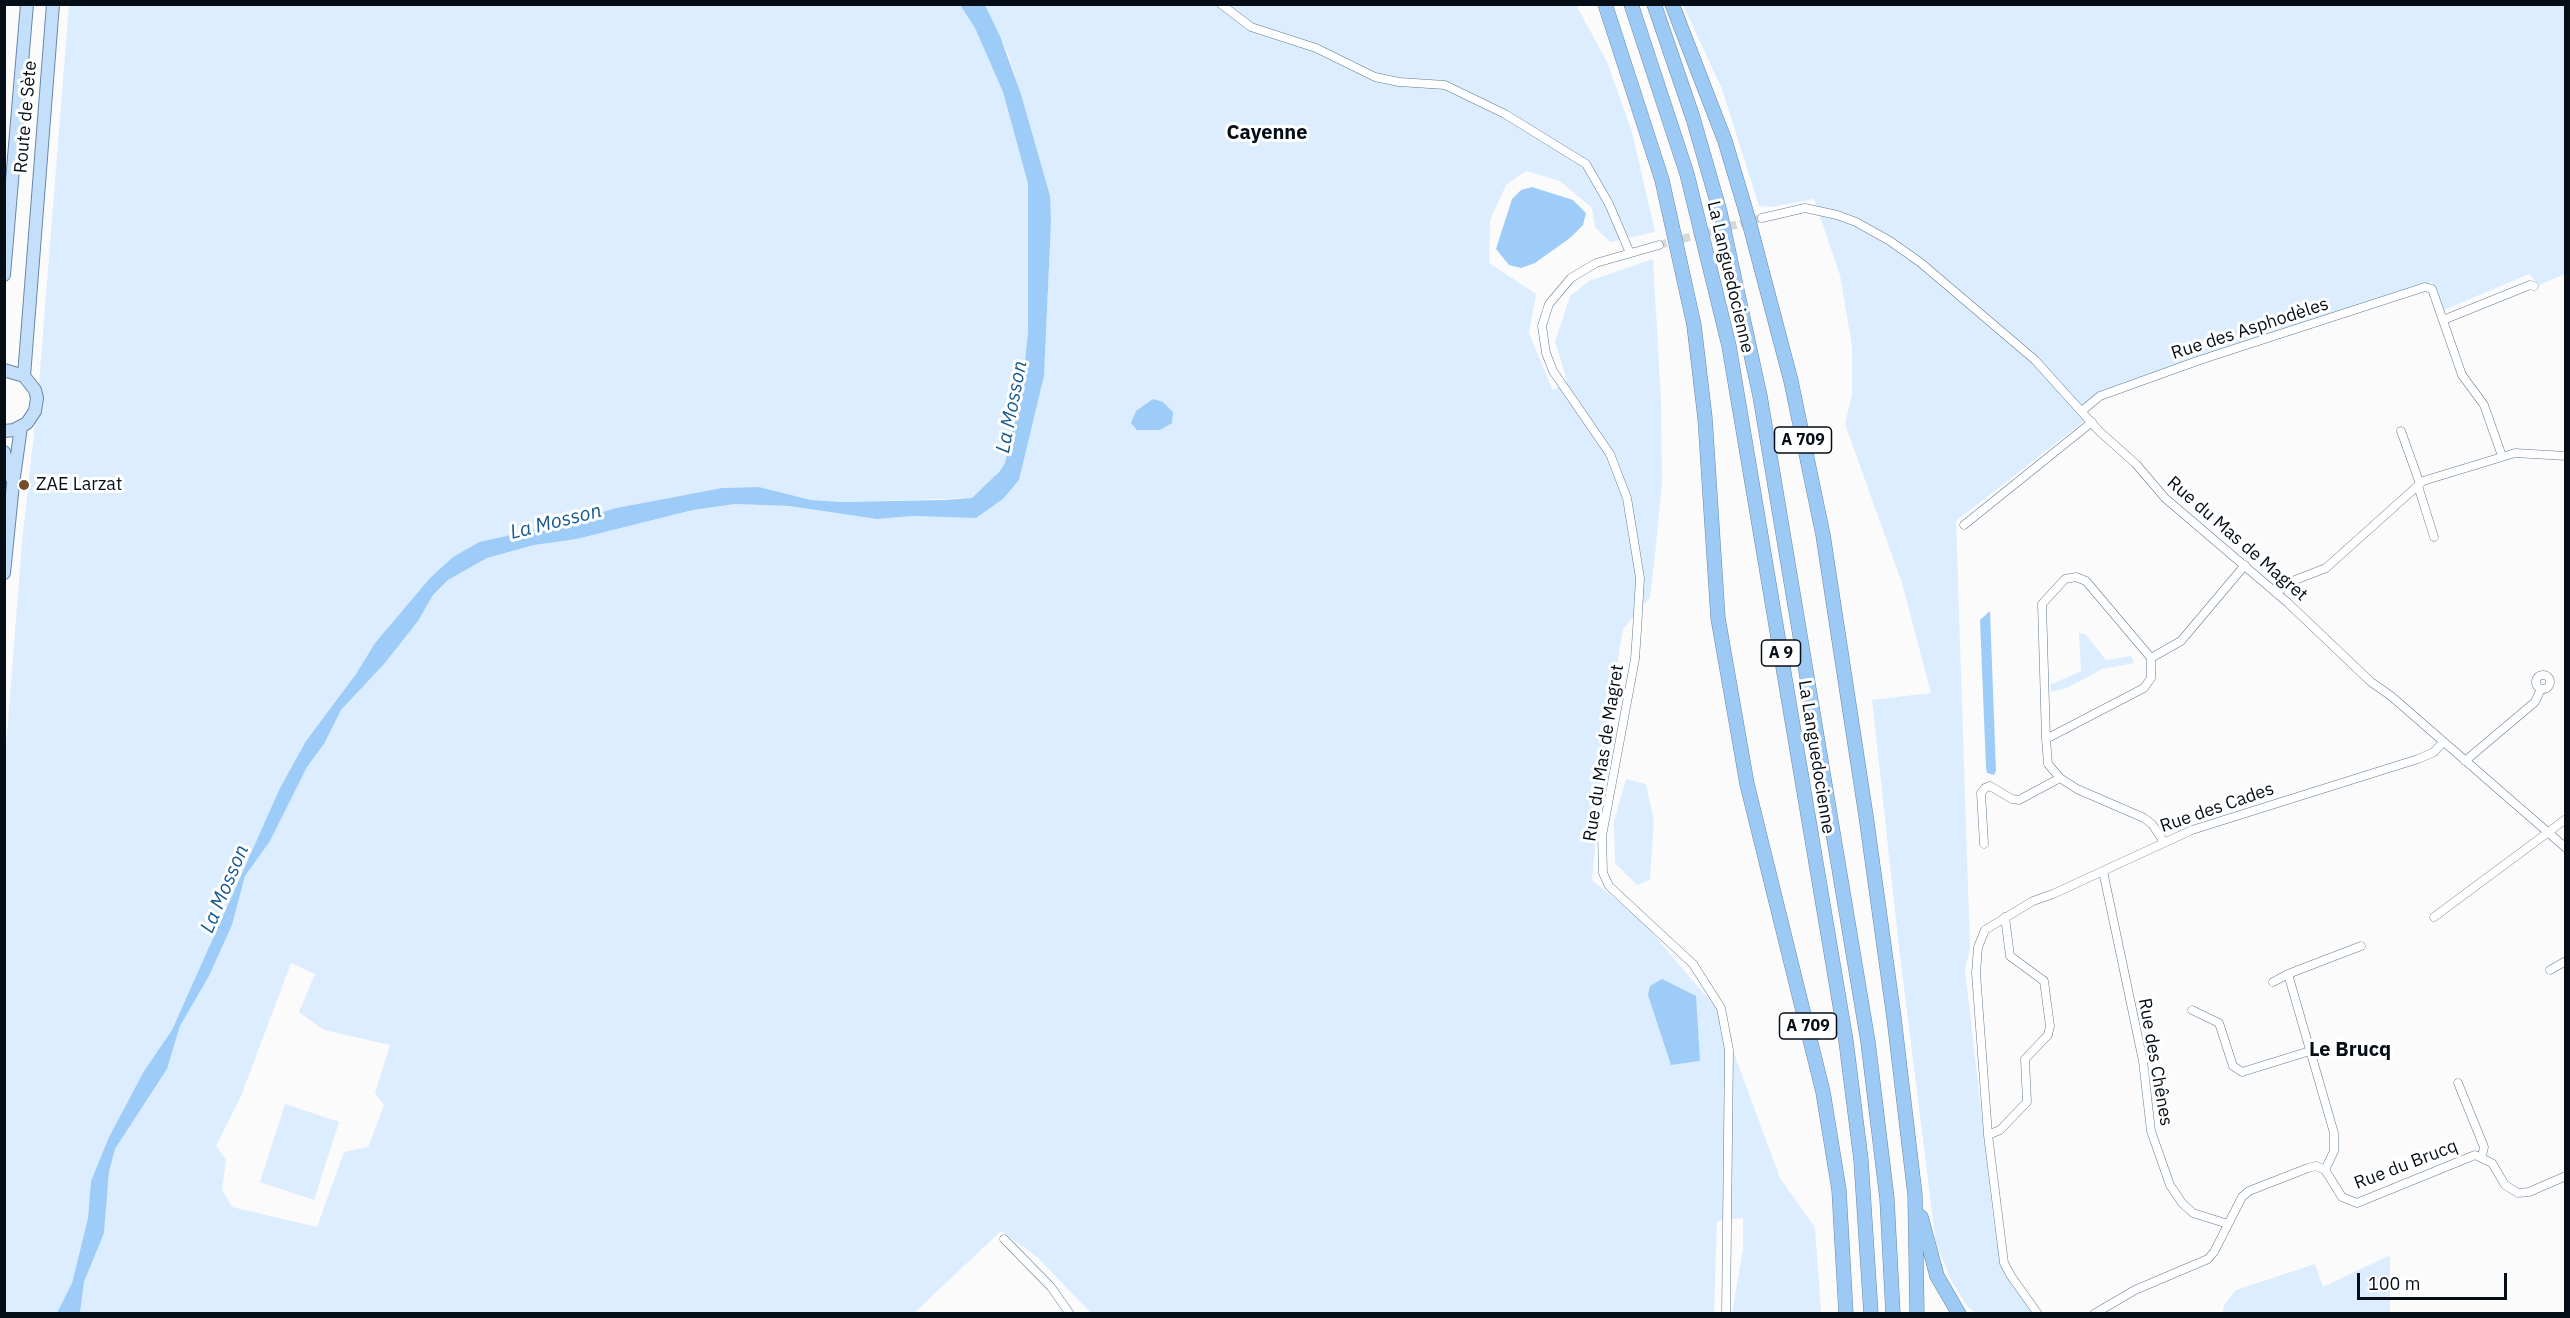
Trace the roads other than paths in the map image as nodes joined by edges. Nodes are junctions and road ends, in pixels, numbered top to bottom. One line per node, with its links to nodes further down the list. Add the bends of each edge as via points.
1 (27, 4): 11 (main road, Route de Sète)
2 (53, 4): 15 (main road, Route de Sète)
3 (1221, 4): 10 (street, via 1251,27 1316,48 1375,77 1445,85 1505,114 1586,164)
4 (1605, 4): 62 (highway, A 709, via 1659,169 1694,325 1706,418 1718,618 1747,784 1825,1100 1839,1190)
5 (1631, 4): 63 (highway, La Languedocienne / A 9, via 1687,174 1729,346 1846,1041 1862,1171)
6 (1654, 4): 64 (highway, La Languedocienne / A 9, via 1714,189 1753,357 1868,1042 1885,1179)
7 (1672, 4): 57 (highway, A 709, via 1725,141 1791,381 1822,535 1866,816)
8 (1762, 218): 16 (street, Rue du Mas de Magret, via 1805,208 1856,222 1890,242 1921,263 2035,360)
9 (1659, 245): 10 (street, Rue du Mas de Magret)
10 (1630, 253): 61 (street, Rue du Mas de Magret, via 1596,263 1571,278 1549,304 1542,326 1553,371 1610,454 1627,498 1640,578 1637,630 1602,836 1603,873 1609,886 1693,964 1721,1008 1729,1050 1730,1085)
11 (4, 275)
12 (2534, 286): 13 (street)
13 (2443, 320): 16 (street, Rue des Asphodèles, via 2432,289 2425,287 2200,360 2100,396); 22 (street, via 2462,375 2484,405)
14 (4, 370): 15 (main road)
15 (24, 376): 18 (main road, Route de Sète, via 35,390 36,405 32,417)
16 (2083, 410): 17 (street, Rue du Mas de Magret)
17 (2092, 422): 26 (street); 28 (street, Rue du Mas de Magret, via 2165,498)
18 (21, 427): 19 (main road); 24 (main road, Route de Sète)
19 (4, 431)
20 (2401, 431): 25 (street)
21 (4, 452): 24 (main road, Route de Sète)
22 (2502, 456): 23 (street); 25 (street)
23 (2565, 456)
24 (13, 484): 29 (main road, Route de Sète)
25 (2419, 485): 27 (street); 30 (street, via 2326,568 2290,582)
26 (1964, 525)
27 (2434, 537)
28 (2245, 565): 30 (street, Rue du Mas de Magret); 31 (street, via 2181,641)
29 (4, 573)
30 (2276, 593): 34 (street, Rue du Mas de Magret, via 2371,682)
31 (2151, 658): 33 (street, via 2151,678 2144,688); 33 (street, via 2086,581 2076,577 2065,579 2042,604)
32 (2541, 689): 35 (street, via 2535,702)
33 (2046, 739): 36 (street, via 2048,764)
34 (2443, 742): 35 (street, Rue du Mas de Magret); 39 (street, Rue des Cades, via 2434,752 2418,759 2215,822)
35 (2465, 761): 38 (street, Rue du Mas de Magret)
36 (2060, 778): 39 (street, via 2144,818); 40 (street, via 2019,800 1990,786 1985,788 1981,793)
37 (2565, 819): 38 (street)
38 (2548, 833): 41 (street, Rue du Mas de Magret); 44 (street)
39 (2164, 842): 42 (street, Rue des Cades)
40 (1984, 844)
41 (2565, 848)
42 (2103, 871): 43 (street, Rue des Cades); 58 (street, Rue des Chênes, via 2143,1061 2151,1131 2170,1185 2193,1212)
43 (2005, 916): 53 (street, via 1985,930 1976,960); 53 (street, via 2011,959 2044,981 2050,1026 2048,1035 2025,1059 2027,1102 2000,1130)
44 (2434, 917)
45 (2361, 946): 48 (street)
46 (2565, 961): 47 (street)
47 (2550, 970)
48 (2288, 974): 49 (street); 51 (street)
49 (2273, 982)
50 (2192, 1010): 51 (street, via 2219,1023 2234,1066 2242,1072)
51 (2310, 1051): 55 (street, via 2334,1133 2334,1151)
52 (2458, 1083): 54 (street, via 2484,1147)
53 (1988, 1135): 67 (street, via 2004,1263)
54 (2482, 1156): 55 (street, Rue du Brucq, via 2469,1157 2357,1203 2342,1197); 56 (street, Rue du Brucq, via 2492,1163 2505,1185 2518,1194)
55 (2325, 1170): 58 (street, Rue du Brucq, via 2308,1168 2249,1191)
56 (2565, 1176)
57 (1915, 1195): 65 (highway, A 709); 66 (highway, via 1935,1270)
58 (2228, 1224): 68 (street, Rue du Brucq, via 2208,1259 2135,1290)
59 (1004, 1239): 60 (street, via 1051,1287)
60 (1068, 1313)
61 (1726, 1314)
62 (1846, 1314)
63 (1871, 1314)
64 (1893, 1314)
65 (1917, 1314)
66 (1959, 1314)
67 (2038, 1314)
68 (2094, 1314)

